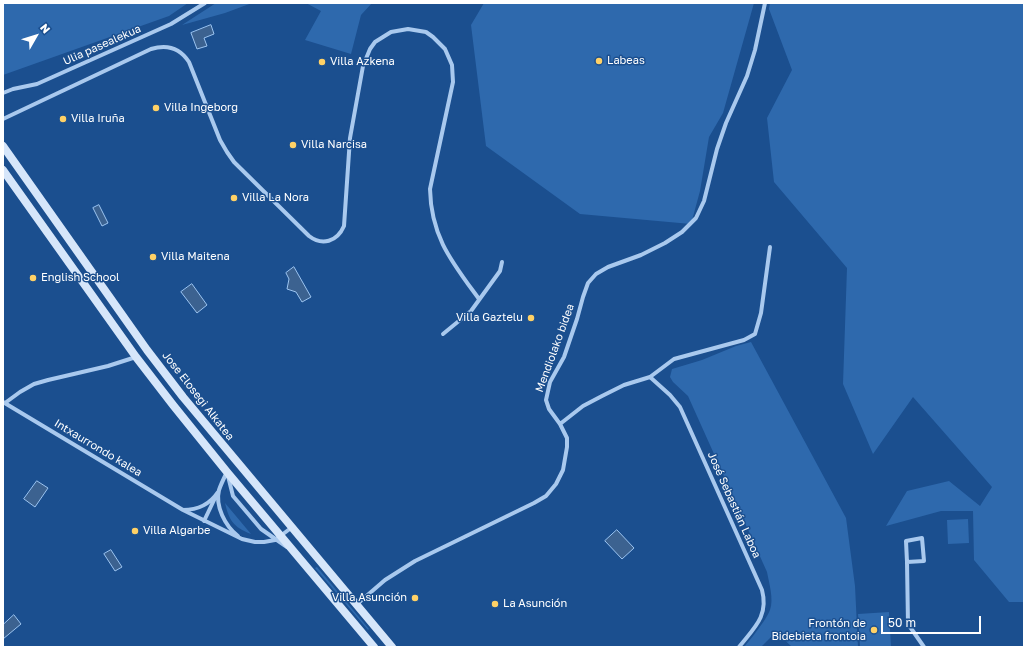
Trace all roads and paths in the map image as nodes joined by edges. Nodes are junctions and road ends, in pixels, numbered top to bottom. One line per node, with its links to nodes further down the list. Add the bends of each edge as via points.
1 (205, 3): 4 (street, Ulia pasealekua, via 164,27 37,84)
2 (765, 3): 16 (street, Mendiolako bidea, via 747,76 726,123 704,201 696,218 682,232 665,243 596,274 582,296 578,319 564,357 550,382 546,400)
3 (3, 89): 4 (street)
4 (13, 89): 5 (street, Ulia pasealekua)
5 (3, 93)
6 (3, 119): 11 (street, via 151,49 163,46 175,49 189,62 220,140 234,162 309,236 321,242 328,241 338,236 344,226 350,138 365,57 375,42 390,32 408,29 426,32 445,49 451,60 453,73 430,189 430,205 440,240)
7 (3, 146): 21 (main road, Jose Elosegi Alkatea, via 147,350)
8 (3, 170): 13 (main road)
9 (770, 247): 14 (street, via 756,334 744,340 674,359)
10 (502, 262): 11 (street, via 500,271)
11 (479, 299): 12 (street, via 471,311)
12 (443, 334)
13 (136, 357): 15 (street, via 34,384); 17 (main road)
14 (650, 377): 16 (street, via 624,385 602,396 583,406); 28 (street, José Sebastián Laboa, via 680,407 762,590 764,605 760,620)
15 (4, 402): 19 (street, Intxaurrondo kalea)
16 (560, 424): 25 (street, Mendiolako bidea, via 567,438 568,447 563,470 546,496 415,560 385,580)
17 (227, 472): 18 (street); 22 (main road)
18 (219, 490): 19 (street, via 204,506); 20 (street); 23 (street, via 220,510 228,526)
19 (183, 510): 20 (street, Intxaurrondo kalea)
20 (204, 521): 23 (street, Intxaurrondo kalea)
21 (291, 528): 22 (street); 25 (main road, Jose Elosegi Alkatea)
22 (278, 538): 23 (street, Intxaurrondo kalea, via 260,542); 26 (main road, via 294,551)
23 (242, 539)
24 (907, 562): 24 (street, via 924,561 922,538 906,541); 29 (street, via 908,624)
25 (356, 605): 27 (main road, Jose Elosegi Alkatea)
26 (374, 647)
27 (392, 647)
28 (739, 647)
29 (924, 647)

